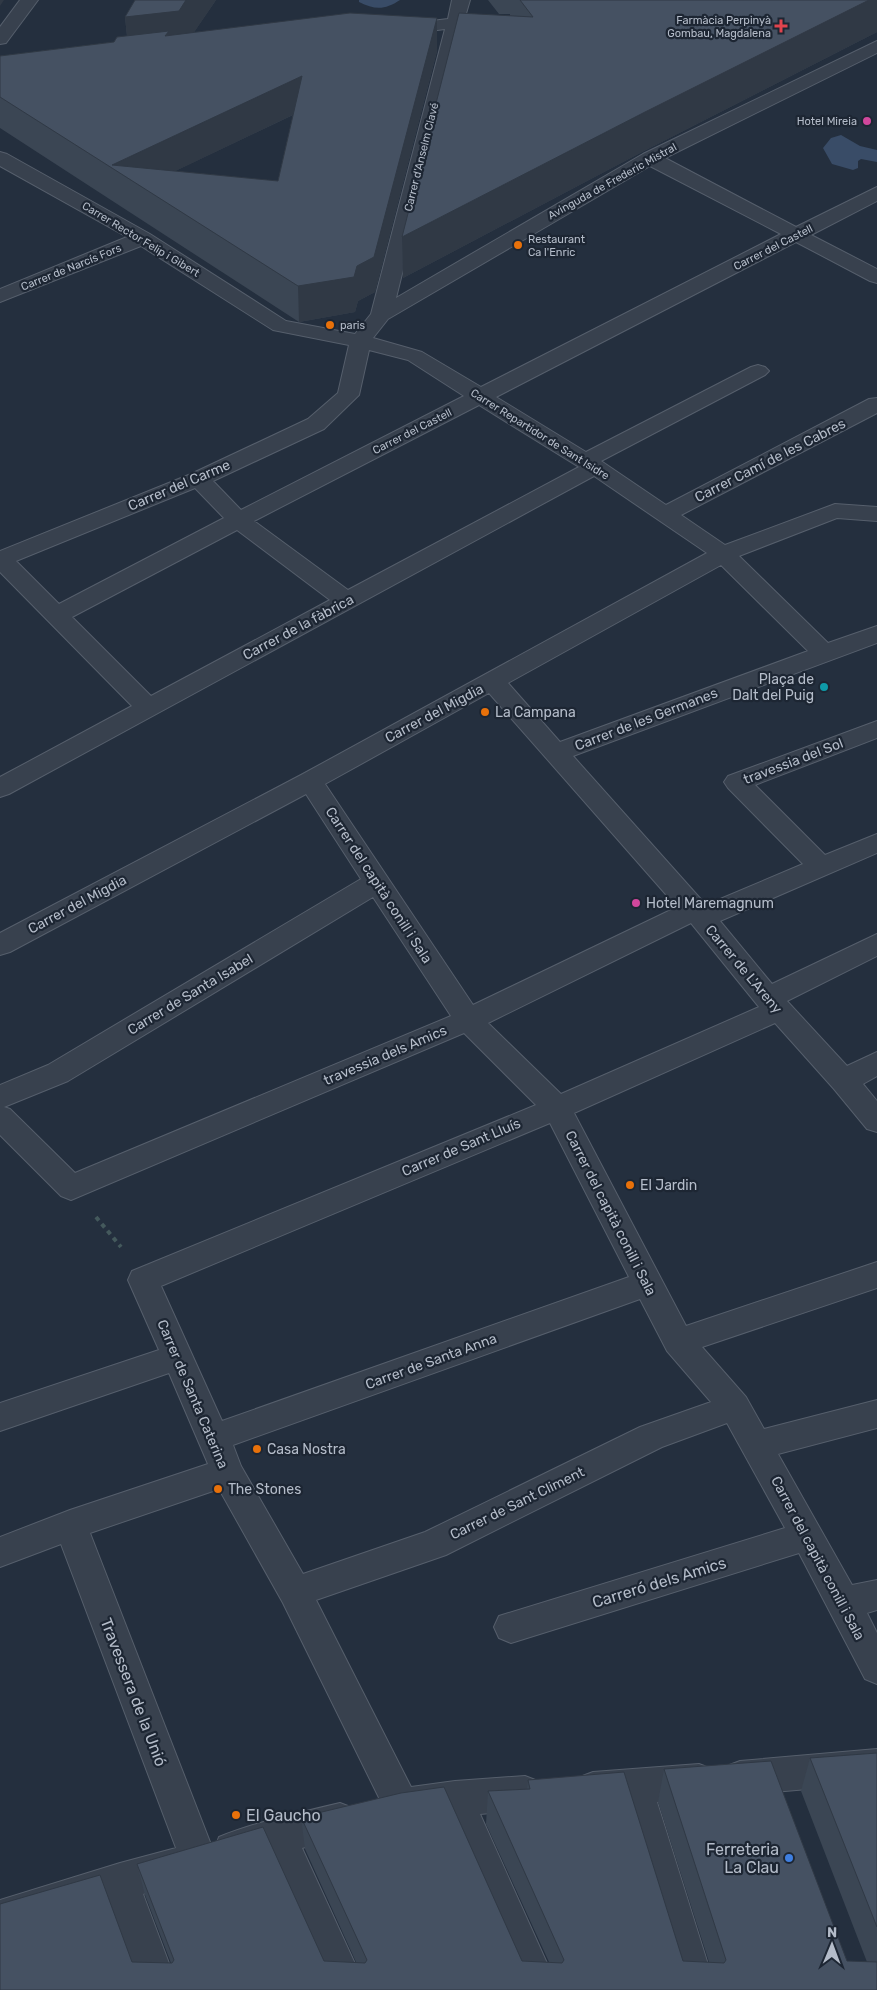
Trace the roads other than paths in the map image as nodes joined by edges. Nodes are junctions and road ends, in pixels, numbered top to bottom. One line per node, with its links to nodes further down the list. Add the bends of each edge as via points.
1 (29, 0): 6 (street)
2 (461, 0): 4 (street, Carrer d'Anselm Clavé)
3 (513, 21): 4 (street)
4 (454, 23): 5 (street); 15 (street, Carrer d'Anselm Clavé)
5 (385, 32)
6 (0, 39)
7 (877, 46): 9 (street, Avinguda de Frederic Mistral)
8 (0, 158): 12 (street, Carrer Rector Felip i Gibert)
9 (650, 158): 11 (street); 15 (street, Avinguda de Frederic Mistral)
10 (877, 193): 11 (street, Carrer del Castell)
11 (796, 236): 13 (street); 19 (street, Carrer del Castell)
12 (143, 238): 14 (street, Carrer de Narcís Fors); 16 (street, Carrer Rector Felip i Gibert)
13 (877, 277)
14 (0, 296)
15 (381, 315): 17 (street)
16 (280, 326): 17 (street, Carrer Repartidor de Sant Isidre)
17 (360, 341): 19 (street, Carrer Repartidor de Sant Isidre, via 414,356); 22 (street, Carrer del Carme, via 348,395 316,424)
18 (758, 371): 21 (street, Carrer de la fàbrica)
19 (479, 396): 21 (street, Carrer Repartidor de Sant Isidre); 25 (street, Carrer del Castell)
20 (877, 404): 24 (street, Carrer Camí de les Cabres)
21 (590, 464): 24 (street, Carrer Repartidor de Sant Isidre); 28 (street, Carrer de la fàbrica)
22 (198, 479): 25 (street); 27 (street, Carrer del Carme)
23 (877, 514): 26 (street, Carrer del Migdia, via 835,511)
24 (663, 515): 26 (street, Carrer Repartidor de Sant Isidre)
25 (238, 520): 28 (street); 29 (street, Carrer del Castell)
26 (723, 554): 31 (street, Carrer Repartidor de Sant Isidre); 32 (street, Carrer del Migdia)
27 (0, 559): 29 (street)
28 (347, 601): 33 (street, Carrer de la fàbrica)
29 (55, 616): 33 (street)
30 (877, 634): 31 (street, Carrer de les Germanes)
31 (823, 652): 35 (street, Carrer de les Germanes)
32 (493, 682): 35 (street, Carrer de L'Areny); 36 (street, Carrer del Migdia)
33 (148, 708): 37 (street, Carrer de la fàbrica)
34 (877, 729): 39 (street, travessia del Sol, via 737,782)
35 (556, 753): 41 (street, Carrer de L'Areny)
36 (310, 780): 40 (street, Carrer del capità conill i Sala); 43 (street, Carrer del Migdia)
37 (0, 788)
38 (877, 843): 39 (street, travessia dels Amics)
39 (822, 867): 41 (street, travessia dels Amics)
40 (377, 882): 45 (street, Carrer del capità conill i Sala); 48 (street, Carrer de Santa Isabel, via 58,1073)
41 (698, 914): 44 (street, Carrer de L'Areny); 45 (street, travessia dels Amics)
42 (877, 944): 44 (street, Carrer de Sant Lluís)
43 (0, 945)
44 (773, 1004): 47 (street, Carrer de L'Areny); 49 (street, Carrer de Sant Lluís)
45 (468, 1020): 49 (street, Carrer del capità conill i Sala); 50 (street, travessia dels Amics, via 71,1188)
46 (877, 1064): 47 (street)
47 (844, 1081): 51 (street, Carrer de L'Areny)
48 (0, 1097)
49 (556, 1108): 53 (street, Carrer de Sant Lluís); 54 (street, Carrer del capità conill i Sala)
50 (0, 1117)
51 (877, 1121)
52 (877, 1275): 55 (street)
53 (143, 1280): 56 (street, Carrer de Santa Caterina)
54 (647, 1284): 55 (street, Carrer del capità conill i Sala); 60 (street, Carrer de Santa Anna)
55 (678, 1342): 57 (street, Carrer del capità conill i Sala)
56 (178, 1357): 59 (street); 60 (street, Carrer de Santa Caterina)
57 (735, 1407): 61 (street, Carrer del capità conill i Sala); 66 (street, Carrer de Sant Climent, via 651,1437 434,1544)
58 (877, 1414): 61 (street)
59 (0, 1416)
60 (214, 1438): 62 (street, Carrer de Santa Caterina)
61 (757, 1445): 64 (street, Carrer del capità conill i Sala)
62 (227, 1472): 63 (street); 66 (street, Carrer de Santa Caterina)
63 (70, 1525): 65 (street); 76 (street, Travessera de la Unió)
64 (806, 1536): 68 (street, Carrer del capità conill i Sala); 69 (street, Carreró dels Amics)
65 (0, 1552)
66 (295, 1592): 74 (street, Carrer de Santa Caterina)
67 (877, 1595): 68 (street)
68 (844, 1604): 70 (street, Carrer del capità conill i Sala)
69 (511, 1627)
70 (877, 1668)
71 (877, 1766): 72 (street, via 780,1788)
72 (634, 1786): 73 (street); 82 (street)
73 (455, 1798): 74 (street); 81 (street)
74 (402, 1806): 75 (street)
75 (278, 1836): 76 (street); 80 (street)
76 (199, 1860): 77 (street)
77 (120, 1881): 78 (street); 79 (street)
78 (0, 1918)
79 (160, 1990)
80 (348, 1990)
81 (540, 1990)
82 (696, 1990)

